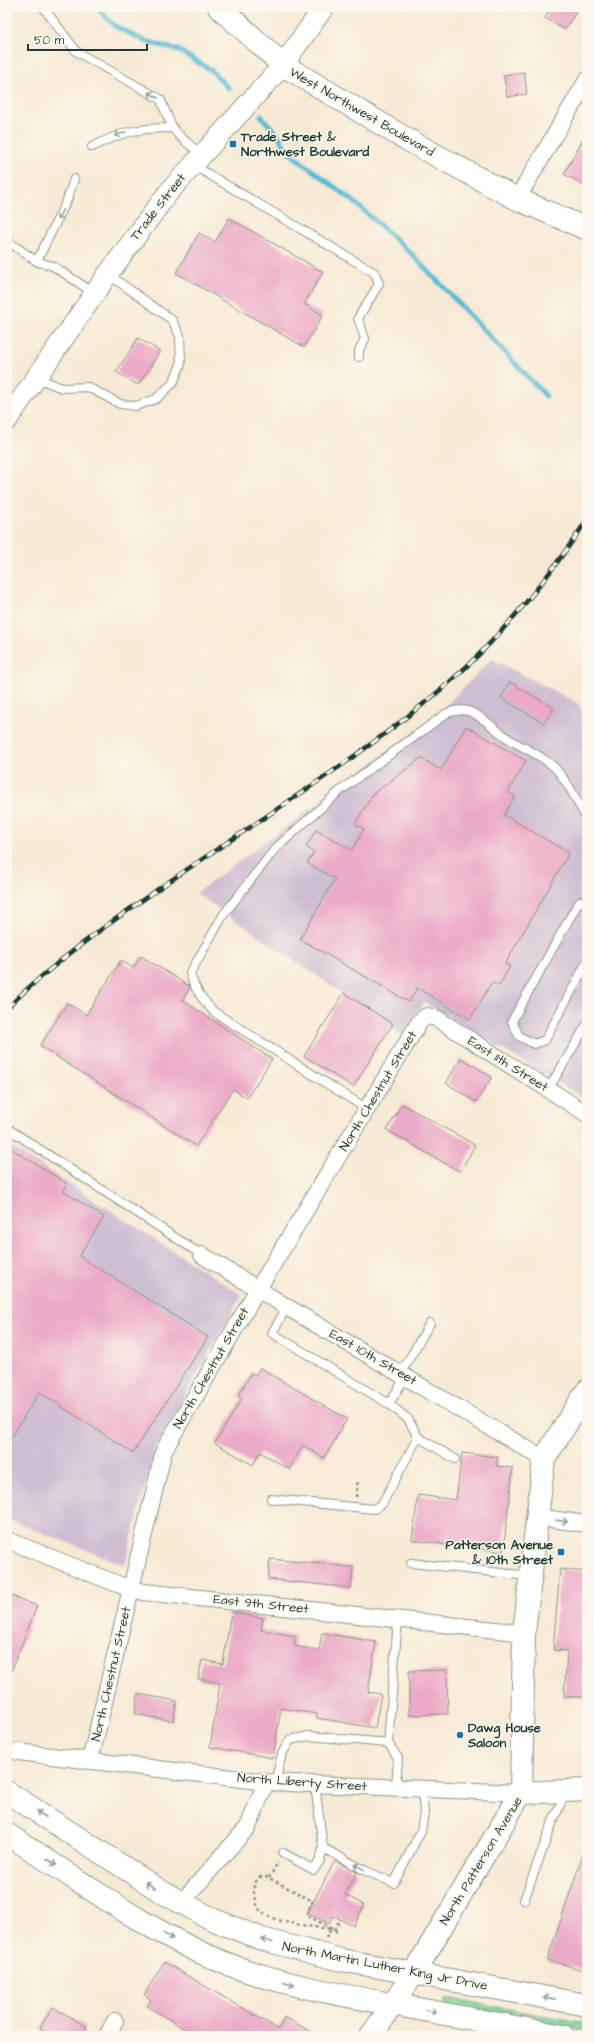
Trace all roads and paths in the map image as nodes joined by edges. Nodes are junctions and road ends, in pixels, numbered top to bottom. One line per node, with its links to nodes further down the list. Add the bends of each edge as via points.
1 (44, 7): 6 (lane, one-way to 1, via 160,99 77,52)
2 (219, 7): 4 (main road, West Northwest Boulevard)
3 (324, 7): 4 (street, Trade Street)
4 (283, 65): 8 (street, Trade Street); 10 (main road, West Northwest Boulevard, via 406,139)
5 (587, 80): 10 (street)
6 (173, 128): 7 (lane, one-way to 7, via 143,128 118,134); 8 (lane)
7 (92, 147)
8 (197, 159): 14 (street, Trade Street, via 168,192); 16 (lane, via 375,273 379,284 358,318 365,339 359,350)
9 (74, 179): 13 (lane, one-way to 13, via 67,200)
10 (517, 200): 11 (main road, West Northwest Boulevard)
11 (587, 229)
12 (7, 241): 13 (lane)
13 (37, 261): 15 (lane, via 53,266)
14 (108, 274): 15 (street, Trade Street); 17 (lane, via 172,320 180,336 181,364 173,383 156,399 136,406 120,404 88,387 62,388)
15 (94, 293): 17 (street, Trade Street)
16 (359, 357)
17 (36, 378): 18 (street, Trade Street)
18 (7, 420)
19 (587, 819): 25 (lane, via 553,766 479,716 458,710 447,713 340,790 275,849 224,914 190,973 199,994 214,1012)
20 (587, 902): 21 (lane, via 581,901 577,905 512,1021 519,1036 534,1044 545,1040)
21 (587, 962)
22 (427, 1016): 24 (street, East 11th Street, via 436,1018); 25 (street, North Chestnut Street, via 420,1021)
23 (587, 1024): 24 (lane)
24 (548, 1090): 26 (street, East 11th Street)
25 (367, 1109): 29 (street, North Chestnut Street)
26 (587, 1114)
27 (7, 1128): 28 (lane)
28 (202, 1255): 29 (street, East 10th Street)
29 (258, 1289): 30 (street, East 10th Street); 46 (street, North Chestnut Street, via 164,1450)
30 (287, 1307): 32 (street, East 10th Street); 34 (lane, via 272,1333)
31 (430, 1323): 32 (lane)
32 (404, 1374): 34 (lane); 37 (street, East 10th Street)
33 (587, 1391): 37 (main road, North Patterson Avenue)
34 (389, 1404): 35 (lane, via 408,1419)
35 (418, 1437): 36 (lane); 40 (lane, via 382,1504 374,1508)
36 (455, 1459)
37 (544, 1459): 41 (main road, North Patterson Avenue)
38 (358, 1479): 39 (path)
39 (358, 1486)
40 (271, 1499)
41 (536, 1517): 42 (street, one-way to 42); 45 (main road, North Patterson Avenue)
42 (587, 1524)
43 (7, 1540): 46 (street, East 9th Street)
44 (411, 1563): 45 (lane)
45 (530, 1576): 48 (main road, North Patterson Avenue)
46 (132, 1589): 47 (street, East 9th Street); 51 (street, North Chestnut Street)
47 (398, 1619): 48 (street, East 9th Street); 49 (lane)
48 (524, 1633): 58 (main road, North Patterson Avenue)
49 (388, 1743): 52 (lane, via 309,1736 290,1740); 54 (lane, via 398,1758)
50 (18, 1752): 51 (street, North Liberty Street)
51 (90, 1761): 52 (street, North Liberty Street)
52 (271, 1782): 53 (street, North Liberty Street); 64 (street, via 248,1827)
53 (315, 1784): 54 (street, North Liberty Street); 60 (lane)
54 (396, 1788): 55 (street, North Liberty Street)
55 (422, 1789): 58 (street, North Liberty Street); 60 (lane, one-way to 60, via 424,1812 421,1831 394,1883)
56 (577, 1791): 58 (main road, North Liberty Street); 63 (lane, via 553,1821)
57 (7, 1792): 64 (main road, North Martin Luther King Jr Drive, one-way to 57)
58 (522, 1793): 68 (main road, North Patterson Avenue)
59 (7, 1834): 69 (main road, one-way to 69, via 144,1922 199,1952 278,1981)
60 (323, 1848): 61 (lane, via 314,1870)
61 (283, 1853): 62 (path)
62 (269, 1878): 66 (path, via 314,1901 306,1915); 66 (path, via 260,1876 254,1887 261,1912 297,1924)
63 (524, 1900)
64 (181, 1903): 68 (main road, North Martin Luther King Jr Drive, one-way to 64, via 287,1947 237,1930)
65 (340, 1919): 66 (path)
66 (332, 1929): 67 (path)
67 (338, 1932)
68 (414, 1973): 69 (main road, North Patterson Avenue); 70 (main road, North Martin Luther King Jr Drive, one-way to 68)
69 (392, 2004): 73 (main road, North Patterson Avenue); 74 (main road, one-way to 74)
70 (587, 2005)
71 (114, 2021): 72 (street)
72 (106, 2036)
73 (371, 2036)
74 (563, 2036)

